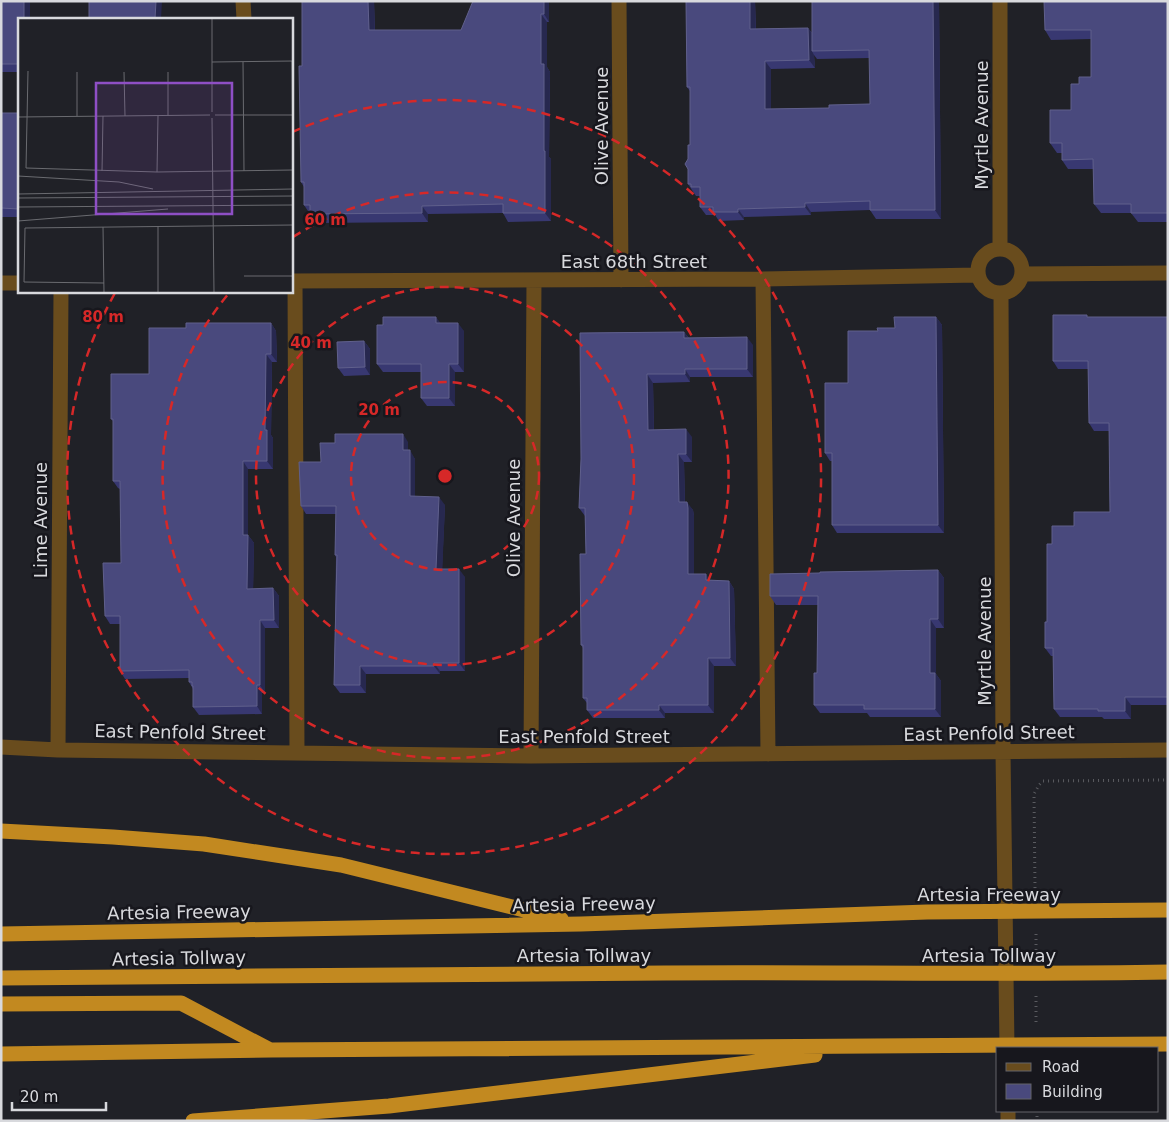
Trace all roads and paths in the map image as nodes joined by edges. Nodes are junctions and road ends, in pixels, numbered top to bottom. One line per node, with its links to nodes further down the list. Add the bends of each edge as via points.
1 (243, 1): 4 (street)
2 (619, 1): 11 (street, Olive Avenue)
3 (1000, 1): 5 (street, Myrtle Avenue)
4 (244, 18)
5 (1000, 249): 7 (street, via 981,259); 8 (street, via 1014,254 1022,267)
6 (1168, 273): 8 (street)
7 (978, 274): 9 (street, East 68th Street); 16 (street, via 983,286)
8 (1022, 274): 16 (street, via 1017,286)
9 (763, 279): 11 (street, East 68th Street); 22 (street)
10 (534, 280): 11 (street, East 68th Street); 12 (street, East 68th Street); 23 (street, Olive Avenue)
11 (620, 280)
12 (293, 281): 21 (street)
13 (18, 282): 14 (street)
14 (1, 283)
15 (61, 292): 18 (street, Lime Avenue)
16 (1001, 294): 20 (street, Myrtle Avenue)
17 (1, 747): 18 (street, East Penfold Street)
18 (58, 750): 21 (street, East Penfold Street)
19 (1168, 750): 20 (street, East Penfold Street)
20 (1003, 752): 22 (street, East Penfold Street); 39 (street, Myrtle Avenue)
21 (297, 753): 23 (street, East Penfold Street)
22 (768, 754): 23 (street, East Penfold Street)
23 (531, 756)
24 (1168, 780): 26 (path, via 1043,781 1034,794)
25 (1, 831): 28 (highway, via 204,844 341,865)
26 (1035, 889)
27 (1168, 910): 28 (highway, Artesia Freeway, via 927,912)
28 (581, 924): 30 (highway, Artesia Freeway)
29 (1036, 929): 31 (path)
30 (1, 934)
31 (1036, 959)
32 (1168, 972): 33 (highway, Artesia Tollway)
33 (1, 978)
34 (1036, 988): 36 (path)
35 (1, 1004): 40 (highway, via 182,1003)
36 (1036, 1028)
37 (1168, 1044): 38 (highway)
38 (887, 1047): 40 (highway); 42 (highway, via 389,1106)
39 (1007, 1047)
40 (271, 1050): 41 (highway)
41 (1, 1054)
42 (193, 1121)

